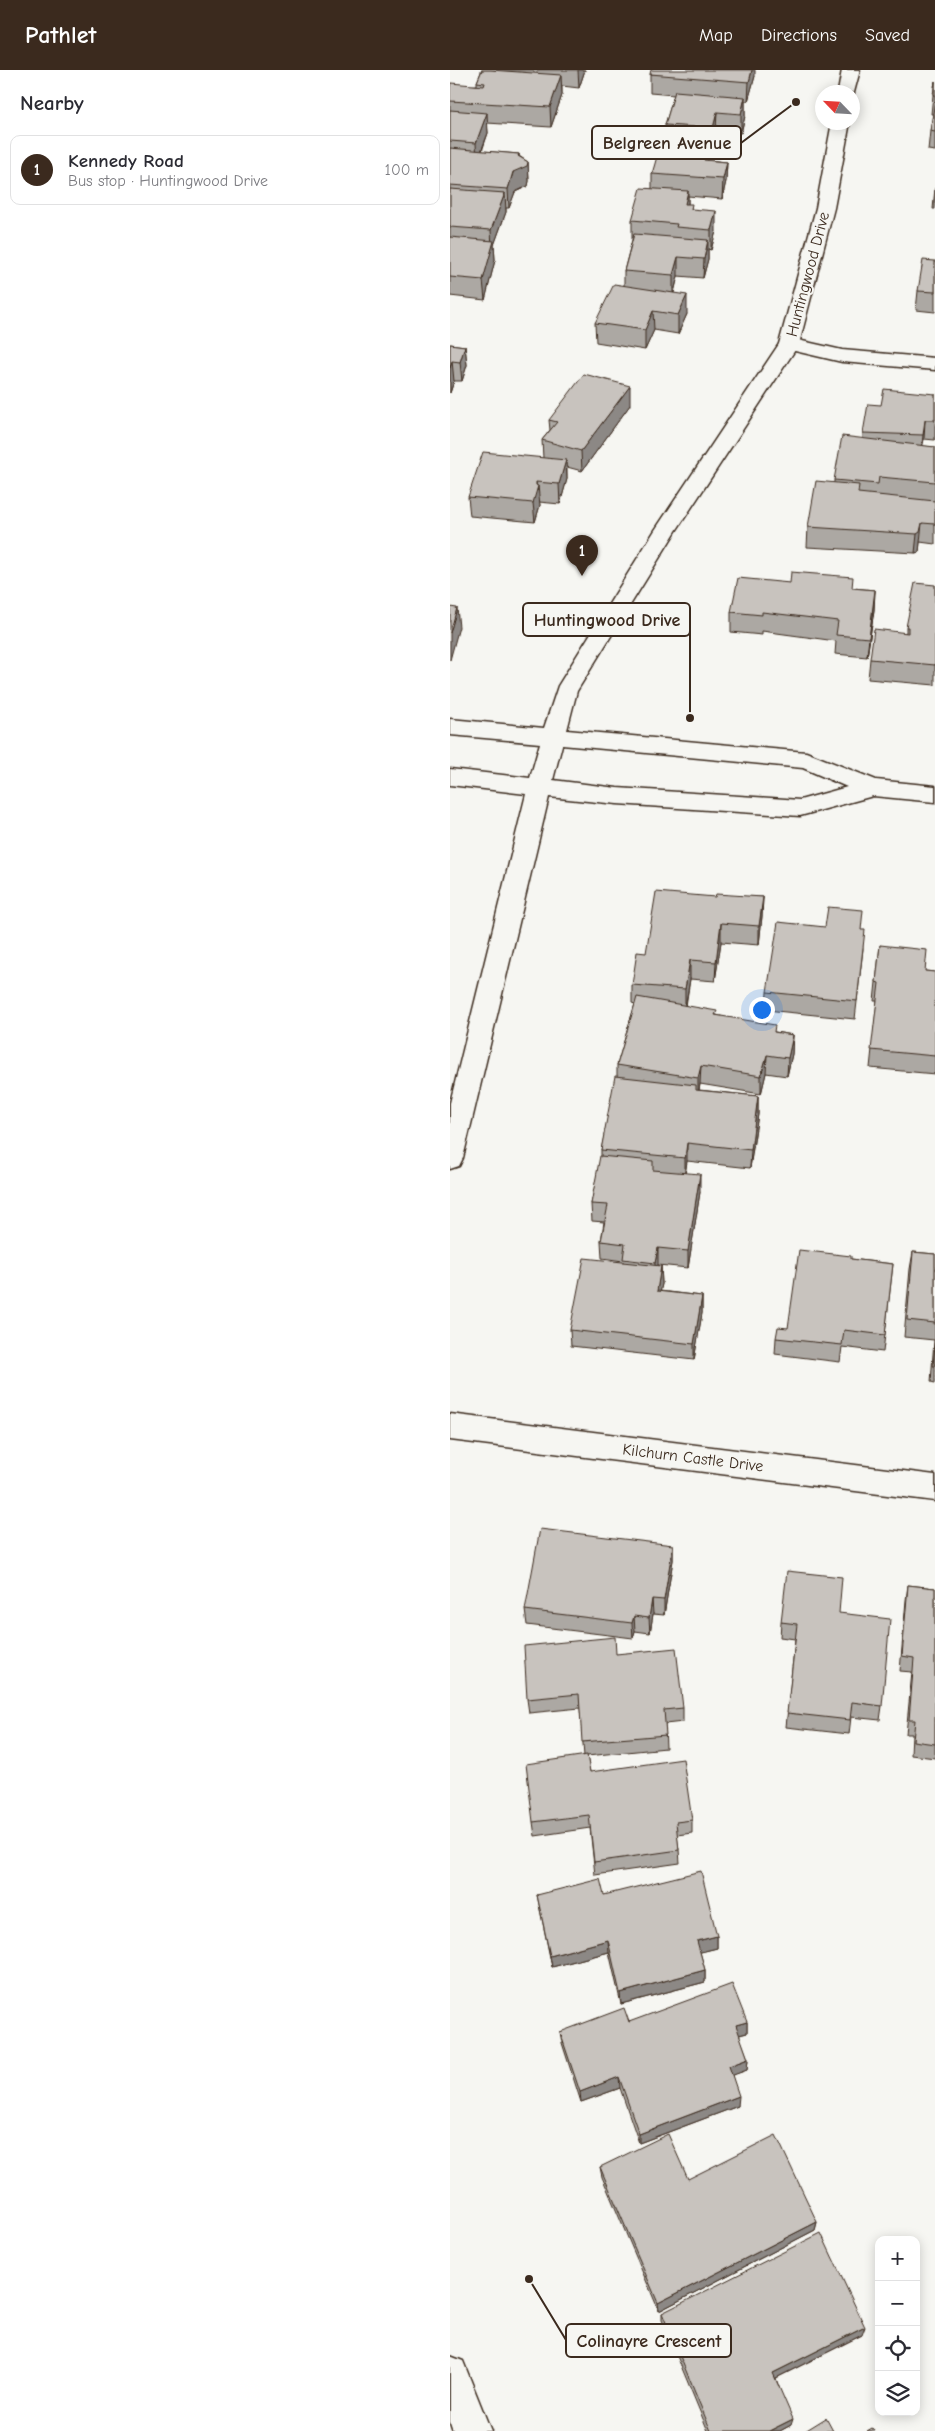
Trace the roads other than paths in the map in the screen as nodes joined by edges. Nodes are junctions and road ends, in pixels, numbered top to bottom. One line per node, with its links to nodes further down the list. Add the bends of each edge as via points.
1 (851, 70): 2 (street)
2 (848, 85)
3 (840, 130): 4 (street, Huntingwood Drive, via 825,208)
4 (789, 344): 5 (street, via 842,356); 7 (street, Huntingwood Drive, via 666,530 566,691)
5 (935, 364)
6 (450, 727): 7 (street)
7 (552, 736): 9 (street, Huntingwood Drive); 10 (street, via 806,760)
8 (450, 776): 9 (street)
9 (538, 788): 10 (street, via 800,808); 12 (street, Huntingwood Drive)
10 (873, 788): 11 (street)
11 (935, 794)
12 (450, 1158)
13 (450, 1427): 14 (street, Kilchurn Castle Drive)
14 (935, 1488)
15 (450, 2374): 16 (street)
16 (472, 2431)

